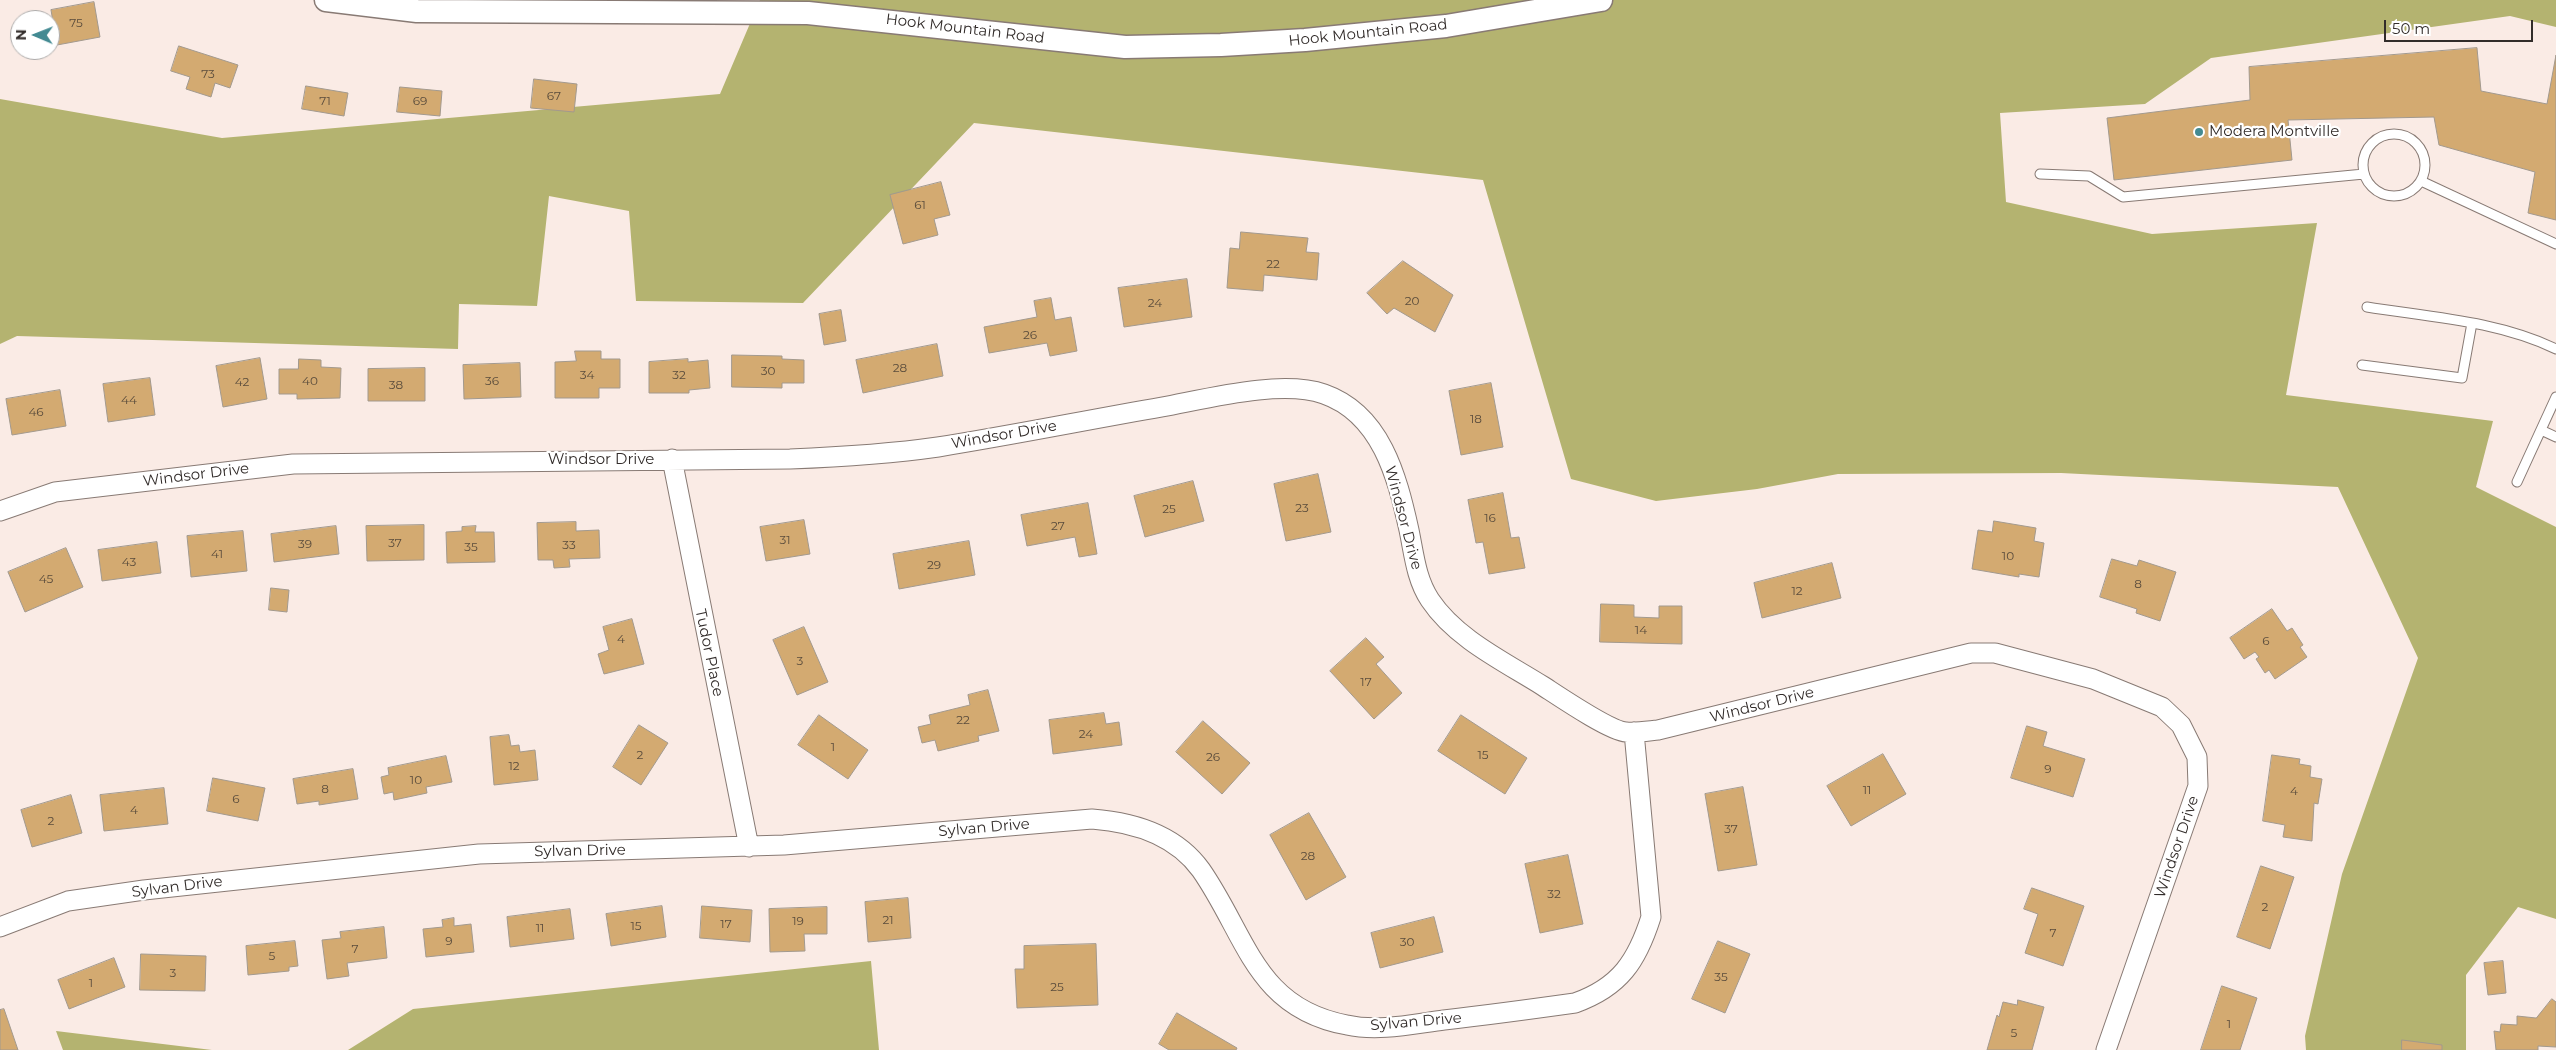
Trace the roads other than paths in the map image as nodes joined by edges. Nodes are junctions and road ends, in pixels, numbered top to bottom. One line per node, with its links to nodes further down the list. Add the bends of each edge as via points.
1 (326, 0): 2 (street, Hook Mountain Road, via 417,11 808,13 1125,47 1315,39 1446,26)
2 (1602, 0)
3 (2040, 174): 4 (lane, via 2089,176 2123,197)
4 (2364, 174): 5 (lane, via 2376,191 2390,196 2405,194); 5 (lane, via 2364,159 2370,145 2383,136 2398,134 2416,143 2422,151 2425,161)
5 (2421, 181): 6 (lane)
6 (2556, 244)
7 (2368, 307): 8 (lane)
8 (2472, 323): 9 (lane, via 2540,341); 10 (lane, via 2462,378)
9 (2556, 349)
10 (2362, 365)
11 (2556, 397): 12 (lane)
12 (2541, 430): 13 (lane); 15 (lane)
13 (2556, 437)
14 (672, 459): 16 (street, Windsor Drive, via 294,464 54,492); 17 (street, Windsor Drive, via 864,456 937,447 1234,394 1289,388 1322,393 1353,408 1372,427 1381,442 1409,529 1417,574 1430,600 1448,621 1478,645 1580,710 1624,732); 18 (street, Tudor Place)
15 (2517, 482)
16 (0, 510)
17 (1634, 732): 18 (street, Sylvan Drive, via 1651,917 1630,965 1600,992 1575,1003 1438,1021 1358,1027 1294,1006 1263,977 1200,869 1181,850 1158,835 1120,821 1092,819); 20 (street, Windsor Drive, via 1658,730 1972,653 1995,654 2092,679 2162,707 2181,725 2197,757 2198,786)
18 (749, 847): 19 (street, Sylvan Drive, via 479,854 68,901)
19 (0, 927)
20 (2106, 1050)

